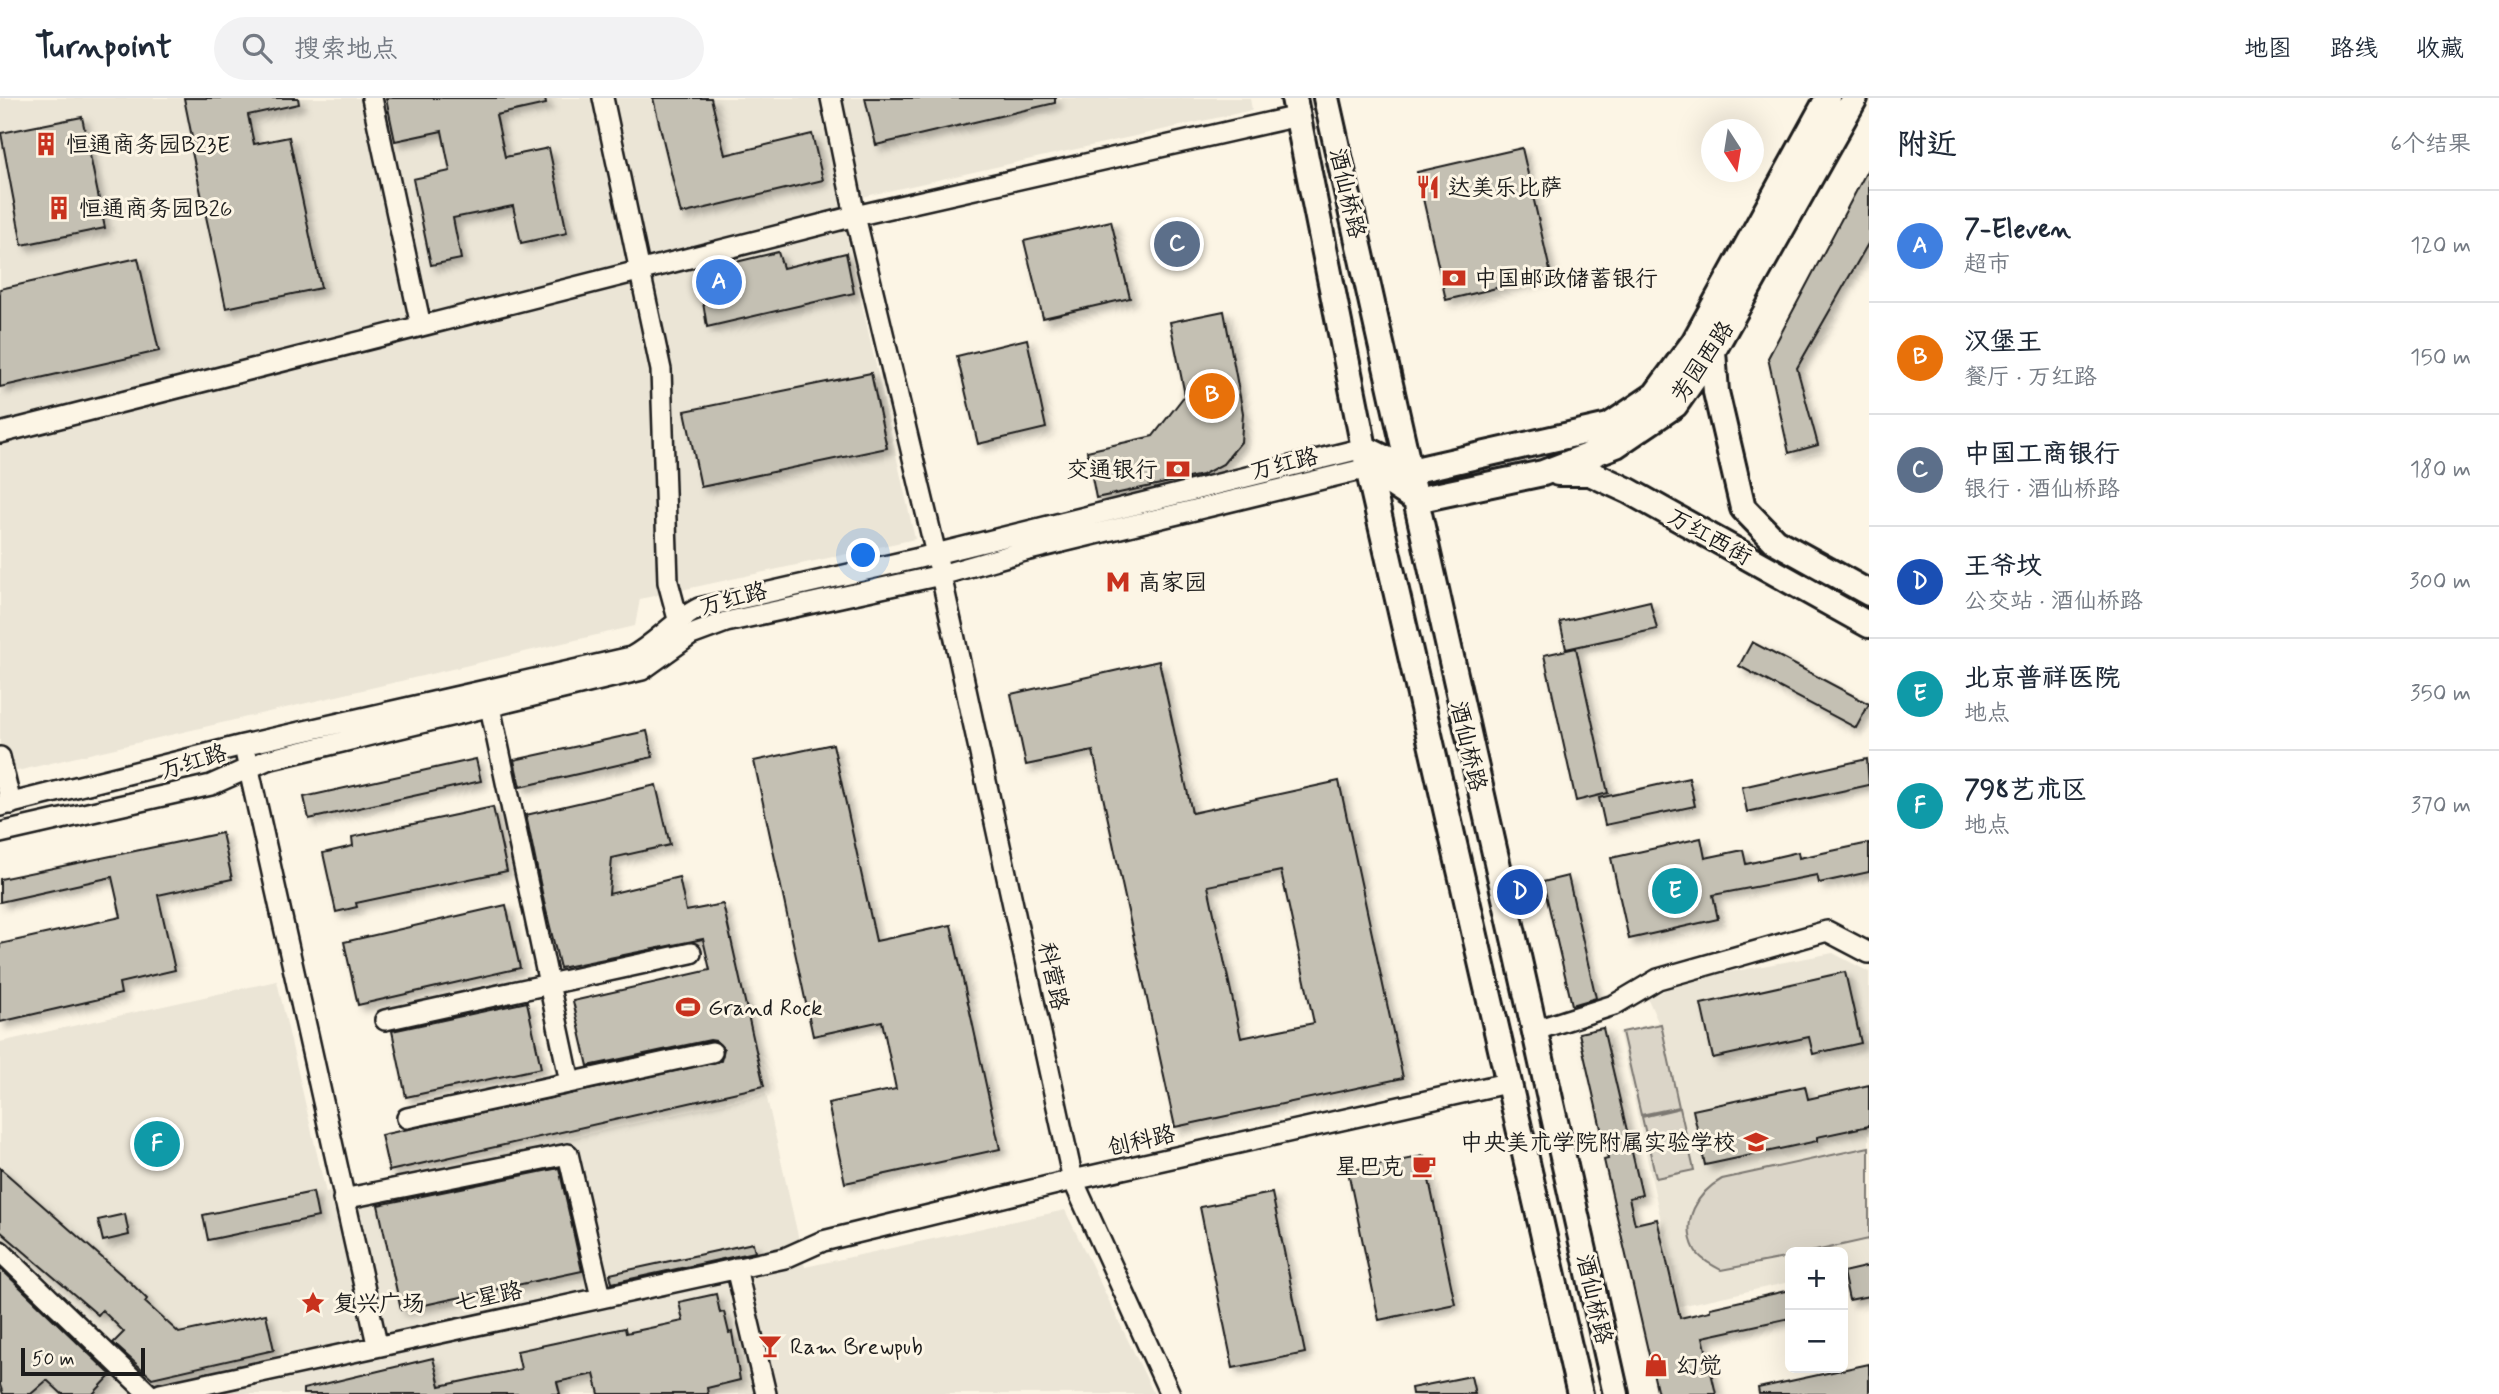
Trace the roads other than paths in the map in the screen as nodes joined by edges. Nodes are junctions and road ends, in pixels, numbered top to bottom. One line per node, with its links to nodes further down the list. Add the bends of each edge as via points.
1 (372, 98): 10 (street)
2 (603, 98): 9 (street)
3 (831, 98): 8 (street, 科营路)
4 (1326, 98): 14 (main road, 酒仙桥路)
5 (1828, 98): 14 (main road, 芳园西路, via 1694,342 1655,395 1609,426)
6 (1854, 98): 11 (main road, 芳园西路)
7 (1296, 107): 8 (street); 13 (main road, 酒仙桥路)
8 (855, 216): 9 (street); 17 (street, 科营路)
9 (640, 268): 10 (street); 20 (street, via 661,370 668,582)
10 (421, 326): 12 (street)
11 (1713, 351): 15 (main road, 芳园西路, via 1675,405 1616,445); 19 (main road, 万红西街, via 1716,392 1743,508 1775,541)
12 (0, 433)
13 (1366, 458): 14 (main road); 16 (main road); 17 (street, 万红路); 18 (street, 万红路); 35 (main road, 酒仙桥路)
14 (1411, 471): 16 (main road, 酒仙桥路)
15 (1543, 473): 16 (main road, 芳园西路); 21 (main road, 万红西街, via 1590,472)
16 (1416, 500): 32 (main road, 酒仙桥路)
17 (936, 554): 18 (street, 科营路); 20 (street, 万红路, via 699,608)
18 (941, 575): 22 (street, 万红路, via 726,622 691,635 642,670); 37 (street, 科营路)
19 (1869, 593)
20 (678, 619): 23 (street, 万红路, via 654,645 631,657)
21 (1869, 625)
22 (490, 707): 25 (street, 万红路, via 267,760); 30 (street)
23 (243, 745): 25 (street); 26 (street, 万红路)
24 (1, 764): 26 (street)
25 (248, 769): 27 (street, 万红路, via 211,785); 38 (street)
26 (5, 805)
27 (0, 833)
28 (691, 953): 30 (street)
29 (1869, 953): 32 (street, via 1827,931 1658,979 1614,1005)
30 (547, 984): 31 (street); 34 (street)
31 (385, 1020)
32 (1534, 1031): 49 (main road, 酒仙桥路)
33 (712, 1052): 34 (street)
34 (569, 1082): 36 (street)
35 (1511, 1083): 37 (street, 创科路); 48 (main road, 酒仙桥路)
36 (407, 1118)
37 (1073, 1180): 40 (street, 创科路, via 823,1241); 47 (street, 科营路)
38 (343, 1199): 42 (street, via 568,1153); 43 (street)
39 (0, 1251): 44 (street)
40 (785, 1258): 41 (street, 七星路)
41 (736, 1268): 42 (street, 七星路); 46 (street)
42 (599, 1291): 43 (street, 七星路)
43 (376, 1338): 45 (street, 七星路)
44 (149, 1394)
45 (160, 1394)
46 (766, 1394)
47 (1170, 1394)
48 (1580, 1394)
49 (1616, 1394)

